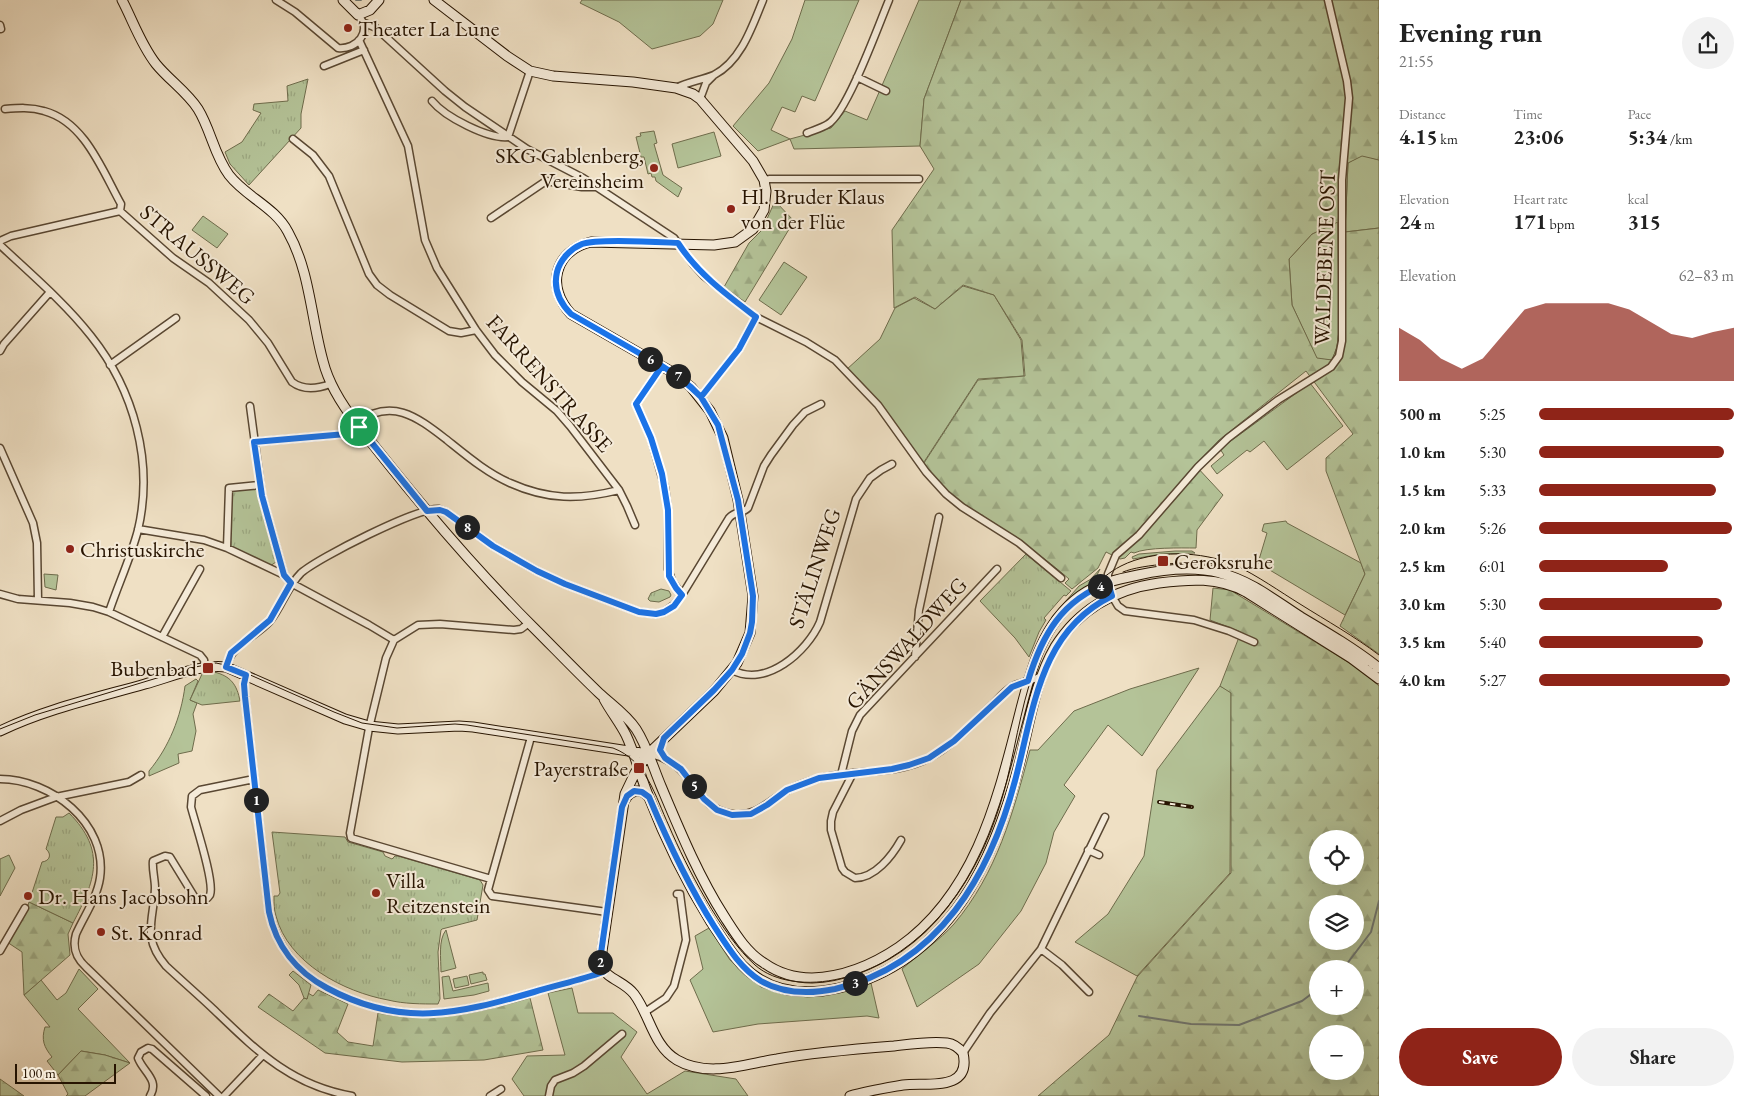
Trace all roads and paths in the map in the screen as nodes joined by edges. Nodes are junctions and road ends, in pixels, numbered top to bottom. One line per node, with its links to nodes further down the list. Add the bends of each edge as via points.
1 (122, 0): 40 (main road, via 157,65 201,114 226,171 246,193 273,212 289,232 302,268)
2 (276, 0): 11 (street, via 338,48 354,45)
3 (343, 0): 9 (main road)
4 (379, 0): 9 (main road)
5 (434, 0): 14 (main road)
6 (763, 0): 15 (street, via 746,41 731,61)
7 (889, 0): 16 (street)
8 (1328, 0): 61 (street, WALDEBENE OST, via 1349,98 1342,180 1342,341 1339,356 1331,366 1228,438 1198,467 1144,529 1116,555)
9 (358, 15): 10 (street)
10 (364, 23): 11 (street); 23 (street, via 376,28 445,91)
11 (360, 40): 12 (street, FARRENSTRASSE)
12 (364, 50): 13 (street); 36 (street, FARRENSTRASSE, via 408,146 427,247 436,268)
13 (324, 66)
14 (530, 71): 17 (main road); 23 (street)
15 (714, 75): 17 (street); 19 (street, via 706,83)
16 (857, 77): 18 (street); 22 (street, via 838,114 829,124)
17 (676, 88): 19 (main road)
18 (886, 91)
19 (700, 99): 26 (main road, via 753,161)
20 (432, 102): 23 (street, via 451,117 494,137)
21 (5, 109): 28 (street, STRAUSSWEG, via 43,110 71,125 99,164 121,204)
22 (807, 133)
23 (508, 137): 27 (street)
24 (293, 139): 36 (street, via 313,155 329,176 365,266 377,285 449,331)
25 (919, 179): 26 (street)
26 (764, 180): 31 (main road, via 764,210 753,229 744,236 725,244)
27 (597, 187): 29 (street, via 546,181); 31 (street)
28 (120, 212): 30 (street); 40 (street, STRAUSSWEG, via 173,258 209,283 248,320 268,343 292,382 297,386 315,388)
29 (491, 218)
30 (0, 241)
31 (678, 243): 34 (street, via 704,276); 39 (main road, via 582,244 562,261 557,275 558,293 571,314)
32 (0, 245): 33 (street)
33 (50, 292): 37 (street); 38 (street, via 75,317)
34 (756, 317): 41 (street, via 739,349); 59 (street, via 835,360 878,405 941,489 962,507 1019,543)
35 (176, 318): 38 (street)
36 (476, 330): 49 (street, FARRENSTRASSE, via 506,367 564,419)
37 (0, 351)
38 (110, 365): 54 (street, via 133,413 141,443 143,476)
39 (662, 366): 41 (main road); 63 (street, via 636,404 662,474 668,510 669,576)
40 (330, 384): 44 (main road)
41 (701, 397): 51 (main road, via 723,438)
42 (821, 404): 51 (street, via 805,412 788,432 764,466 748,508)
43 (250, 406): 45 (street)
44 (357, 425): 45 (street, via 346,434); 49 (street, via 377,412 412,415 490,473 535,493 578,498); 50 (main road)
45 (254, 442): 48 (street)
46 (0, 448): 65 (street, via 33,524 37,543)
47 (892, 464): 75 (street, STÄLINWEG, via 870,478 858,494 820,622 810,640 793,658 766,672 746,675)
48 (260, 484): 55 (street, via 229,488); 58 (street)
49 (618, 490): 53 (street, FARRENSTRASSE)
50 (427, 511): 60 (street, via 340,548 303,571); 63 (street, via 446,512 509,556 552,578 639,612 664,612 674,606); 67 (main road)
51 (740, 512): 63 (street, via 729,518); 75 (main road, via 753,596 752,622 746,644)
52 (939, 518): 71 (street, via 919,610)
53 (634, 525)
54 (138, 530): 55 (street, via 204,540); 66 (street)
55 (227, 548): 58 (street)
56 (200, 569): 68 (street)
57 (997, 569): 71 (street, GÄNSWALDWEG)
58 (284, 575): 60 (street)
59 (1061, 578)
60 (291, 583): 69 (street); 73 (street, via 270,620 231,653)
61 (1108, 583): 64 (street); 74 (main road, via 1174,570 1225,574 1266,595); 79 (main road, via 1080,596 1060,616 1041,646)
62 (0, 594): 65 (street)
63 (682, 595)
64 (1112, 596): 70 (street, via 1125,611 1194,620); 77 (main road, via 1095,605 1070,628); 78 (main road, via 1134,588 1174,581 1210,580 1231,585 1335,648)
65 (38, 600): 66 (street, via 70,602)
66 (109, 612): 68 (street)
67 (529, 623): 69 (street, via 514,630 418,625); 80 (main road)
68 (162, 637): 72 (street, via 200,656)
69 (394, 640): 81 (street, via 386,658)
70 (1254, 642)
71 (915, 657): 91 (street, GÄNSWALDWEG, via 856,722)
72 (205, 667): 73 (main road); 82 (main road, via 36,716)
73 (226, 667): 76 (main road)
74 (1379, 668)
75 (732, 670): 84 (main road)
76 (246, 675): 81 (main road, via 346,719); 93 (street, via 244,684)
77 (1042, 676): 79 (street); 95 (main road, via 1007,810 989,856 971,889 952,916 918,950 886,970 849,985 820,992 799,992 770,985 749,972 724,942 694,893)
78 (1379, 679)
79 (1028, 681): 87 (main road, via 993,808 964,877 935,915 909,940 879,959 843,973 797,977 767,965 748,950 698,872 659,780); 89 (street, via 1010,689 954,741 929,758 900,767)
80 (600, 694): 86 (main road, via 625,734); 87 (main road, via 627,718)
81 (370, 726): 83 (main road, via 398,729 466,726); 102 (street, via 355,799 351,838)
82 (0, 731)
83 (531, 737): 85 (main road); 102 (street)
84 (662, 742): 87 (main road); 87 (street, via 661,753)
85 (608, 748): 86 (main road); 88 (main road)
86 (632, 752): 87 (main road); 88 (main road)
87 (657, 756): 88 (main road); 91 (street, via 681,769 704,799 717,810 732,815 751,814 787,790 819,778)
88 (638, 768): 95 (main road); 96 (main road)
89 (853, 773): 91 (street); 99 (street, via 830,821 842,868 855,878 868,875 892,855)
90 (141, 775): 94 (street, via 129,782)
91 (841, 775)
92 (0, 779): 94 (street, via 33,784)
93 (254, 779): 108 (street, via 273,928 291,960 322,985 374,1007 433,1014 476,1008); 113 (street, via 194,793 190,807 209,874 210,895 197,901 170,857 155,860 152,864 155,890 150,928 155,948 166,966)
94 (56, 797): 98 (street); 117 (street, via 87,826 100,857 97,890 74,940 78,959)
95 (649, 797): 96 (main road, via 634,791 627,796)
96 (622, 807): 105 (main road)
97 (1105, 817): 100 (street)
98 (0, 821)
99 (901, 840)
100 (1088, 850): 101 (street); 106 (street)
101 (1100, 854)
102 (491, 880): 105 (street, via 488,890 492,896)
103 (677, 894): 110 (street, via 680,894 686,932 684,946 671,992)
104 (26, 908): 107 (street)
105 (607, 912): 108 (main road, via 600,960)
106 (1040, 949): 109 (street); 112 (street, via 990,1012)
107 (0, 951)
108 (603, 972): 110 (main road, via 632,991)
109 (1089, 992)
110 (645, 1012): 112 (main road, via 665,1051 688,1066 701,1068 729,1068 841,1050 923,1043 950,1044)
111 (622, 1034): 121 (street, via 584,1066 555,1080)
112 (963, 1053): 122 (main road, via 961,1072 949,1083 904,1085)
113 (262, 1055): 118 (street); 119 (street, via 307,1082)
114 (501, 1089): 120 (street)
115 (150, 1096): 116 (street, via 153,1082 138,1058 148,1048)
116 (206, 1096)
117 (219, 1096)
118 (224, 1096)
119 (352, 1096)
120 (490, 1096)
121 (548, 1096)
122 (850, 1096)

